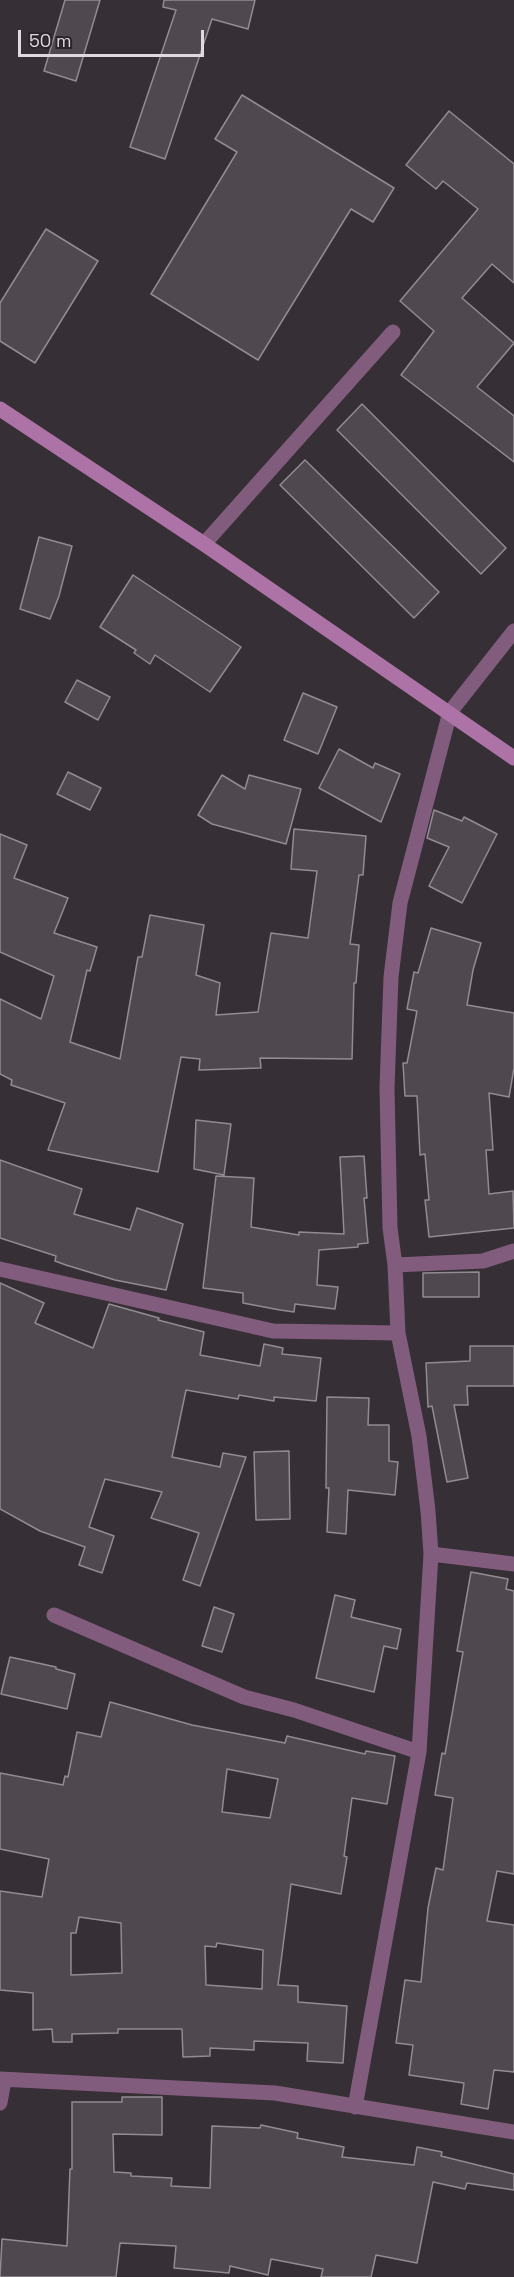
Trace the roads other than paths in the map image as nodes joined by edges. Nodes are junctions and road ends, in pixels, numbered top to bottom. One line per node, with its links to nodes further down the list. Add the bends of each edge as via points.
1 (393, 332): 3 (street)
2 (0, 409): 3 (main road)
3 (204, 544): 5 (main road)
4 (514, 631): 5 (street)
5 (450, 712): 6 (main road); 8 (street, via 400,903 391,977 387,1088 390,1228)
6 (514, 758)
7 (514, 1251): 8 (street, via 483,1261)
8 (395, 1265): 10 (street)
9 (0, 1269): 10 (street, via 273,1331)
10 (398, 1333): 11 (street, via 419,1436)
11 (431, 1554): 12 (street); 14 (street)
12 (514, 1564)
13 (54, 1615): 14 (street, via 244,1697)
14 (419, 1752): 17 (street)
15 (2, 2080): 16 (street); 17 (street, via 275,2093)
16 (0, 2103)
17 (355, 2107): 18 (street)
18 (514, 2132)

